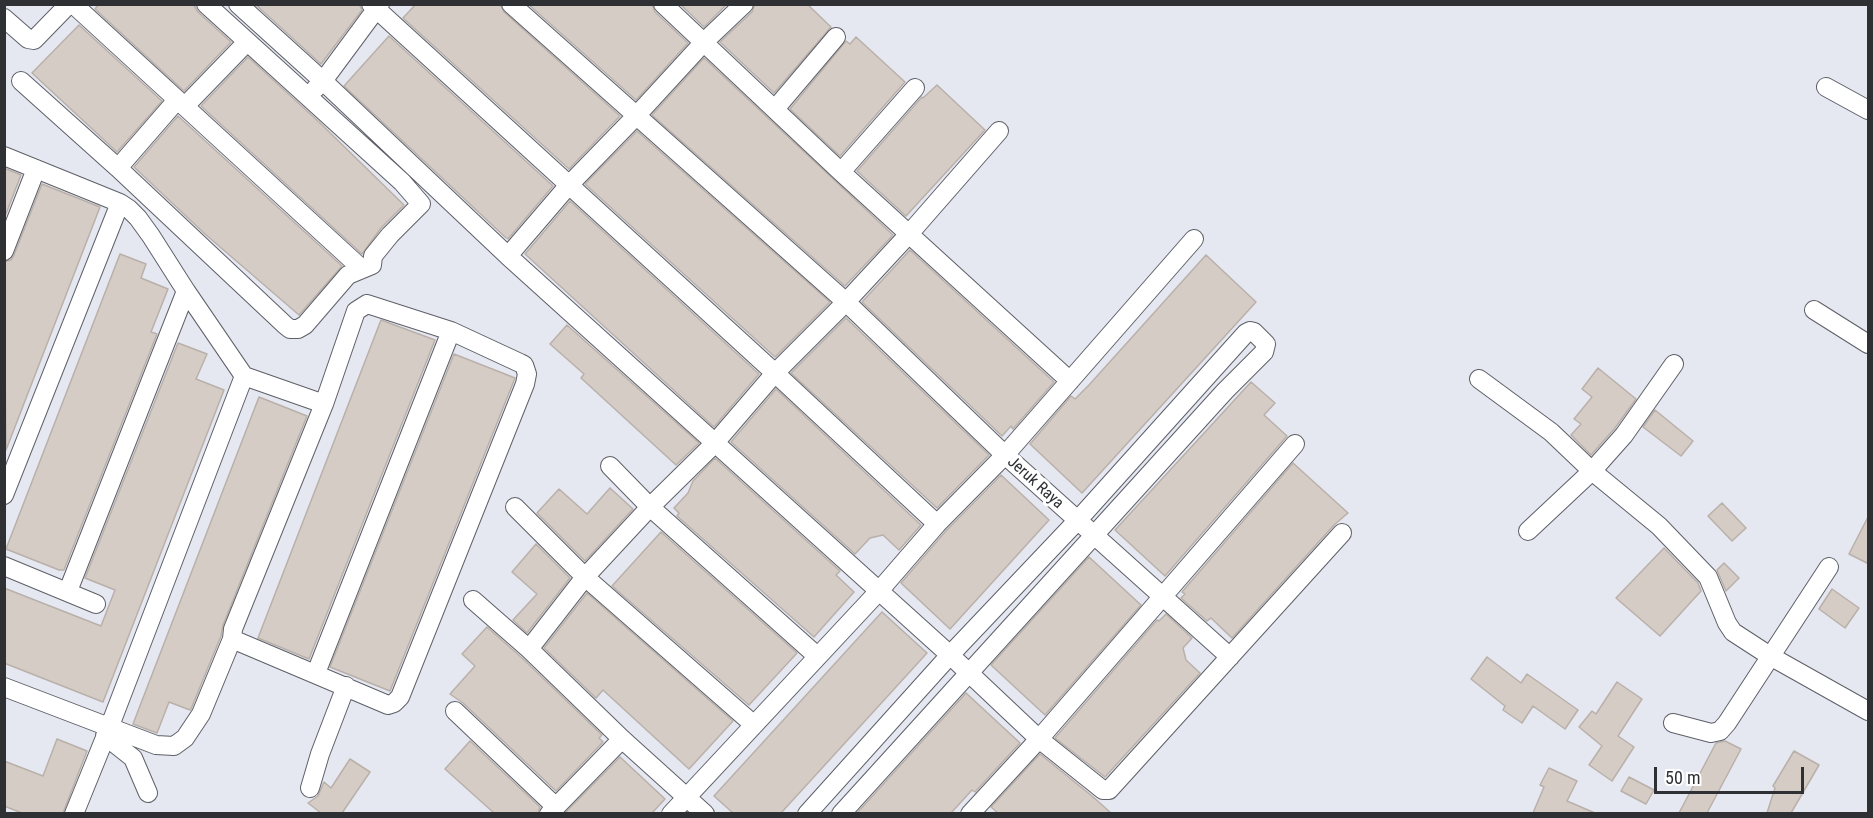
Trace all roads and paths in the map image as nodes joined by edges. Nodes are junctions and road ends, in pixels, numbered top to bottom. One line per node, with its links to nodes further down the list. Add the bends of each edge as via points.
1 (71, 4): 8 (street, via 34,40); 17 (street)
2 (206, 4): 11 (street)
3 (238, 4): 13 (street)
4 (511, 4): 20 (street, Jeruk Raya)
5 (663, 4): 10 (street)
6 (744, 4): 10 (street)
7 (375, 6): 13 (street); 26 (street)
8 (4, 18)
9 (836, 37): 18 (street)
10 (704, 42): 18 (street); 20 (street)
11 (246, 43): 16 (street); 17 (street)
12 (21, 81): 23 (street)
13 (323, 81): 16 (street); 31 (street)
14 (1826, 87): 19 (street)
15 (915, 88): 25 (street)
16 (307, 96): 32 (street, via 421,204 384,242 373,256 372,265)
17 (181, 103): 23 (street); 32 (street)
18 (775, 108): 25 (street)
19 (1869, 110)
20 (637, 116): 26 (street); 34 (street, Jeruk Raya)
21 (999, 131): 28 (street)
22 (4, 156): 24 (street)
23 (118, 168): 32 (street, via 290,329 302,328 348,274)
24 (36, 169): 27 (street); 30 (street)
25 (841, 171): 28 (street)
26 (568, 186): 31 (street); 39 (street)
27 (120, 202): 33 (street, via 138,218); 51 (street)
28 (909, 234): 34 (street); 43 (street)
29 (1194, 239): 43 (street)
30 (4, 251)
31 (507, 255): 46 (street)
32 (362, 269)
33 (186, 291): 40 (street); 62 (street)
34 (846, 302): 39 (street); 48 (street, Jeruk Raya)
35 (1814, 310): 37 (street)
36 (451, 332): 45 (street, via 377,306 362,306 356,311); 73 (street); 75 (street, via 520,363 527,370 527,378 400,697 388,705)
37 (1869, 344)
38 (1674, 364): 50 (street)
39 (775, 373): 46 (street); 55 (street)
40 (244, 376): 45 (street); 81 (street)
41 (1207, 376): 44 (street); 44 (street, via 1246,333 1254,332 1266,349); 54 (street)
42 (1479, 379): 50 (street, via 1551,432)
43 (1070, 381): 48 (street)
44 (1225, 392): 58 (street)
45 (324, 404): 67 (street)
46 (714, 444): 53 (street); 63 (street)
47 (1294, 444): 64 (street)
48 (1005, 455): 54 (street, Jeruk Raya); 55 (street)
49 (610, 466): 53 (street)
50 (1593, 471): 56 (street); 71 (street, via 1659,526 1708,577 1730,628)
51 (4, 495)
52 (515, 507): 61 (street)
53 (650, 507): 61 (street); 70 (street)
54 (1077, 521): 58 (street, Jeruk Raya); 69 (street)
55 (937, 524): 63 (street)
56 (1528, 531)
57 (1342, 532): 72 (street)
58 (1094, 536): 64 (street, Jeruk Raya); 74 (street)
59 (4, 566): 62 (street)
60 (1829, 567): 71 (street)
61 (585, 577): 68 (street); 80 (street)
62 (68, 591): 66 (street)
63 (879, 591): 69 (street); 70 (street)
64 (1162, 597): 72 (street, Jeruk Raya); 83 (street)
65 (473, 600): 68 (street)
66 (96, 604)
67 (232, 639): 73 (street); 81 (street, via 201,714 181,743 156,746)
68 (529, 649): 82 (street)
69 (950, 655): 74 (street); 92 (street)
70 (817, 656): 80 (street)
71 (1770, 656): 78 (street); 79 (street, via 1720,731 1706,733)
72 (1230, 657): 83 (street, via 1108,791)
73 (316, 673): 75 (street)
74 (969, 673): 83 (street); 93 (street)
75 (346, 686): 84 (street)
76 (4, 687): 81 (street)
77 (455, 711): 87 (street)
78 (1869, 711)
79 (1673, 723)
80 (753, 724): 86 (street)
81 (107, 732): 85 (street, via 133,758); 89 (street)
82 (622, 739): 86 (street); 87 (street)
83 (1039, 740): 88 (street)
84 (310, 788)
85 (148, 793)
86 (687, 796): 90 (street); 91 (street)
87 (552, 810)
88 (976, 812)
89 (75, 813)
90 (671, 813)
91 (705, 813)
92 (807, 813)
93 (841, 813)

